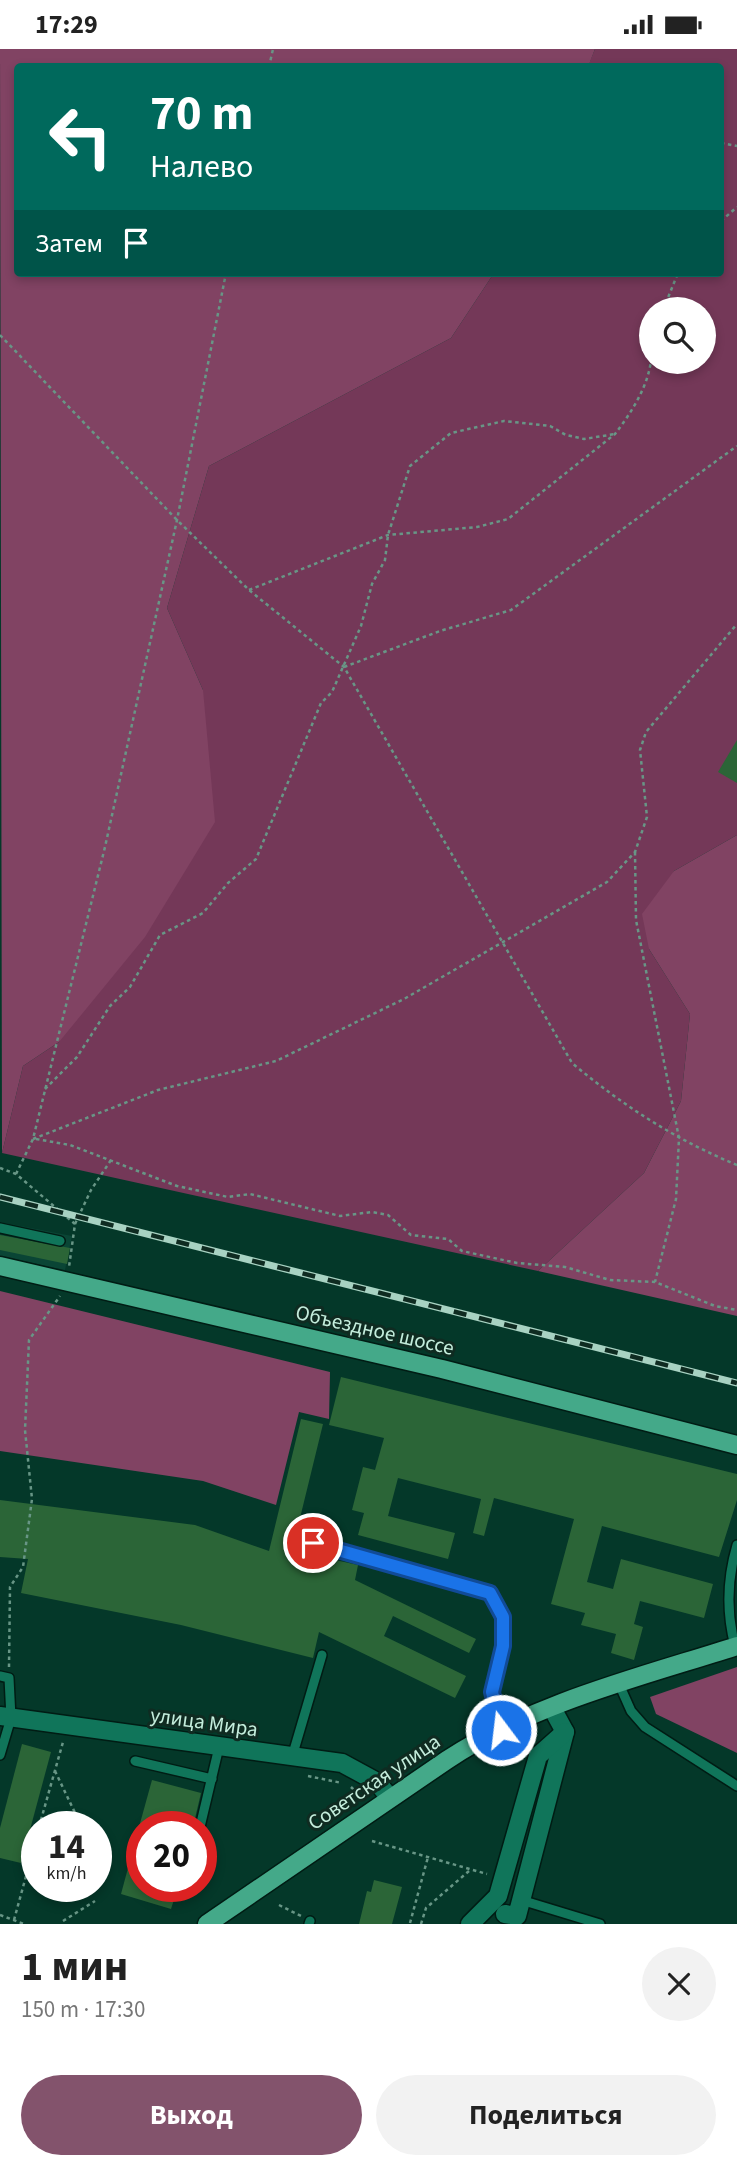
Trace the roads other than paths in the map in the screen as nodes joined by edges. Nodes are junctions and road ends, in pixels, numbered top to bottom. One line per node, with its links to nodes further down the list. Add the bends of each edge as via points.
1 (0, 1228): 2 (lane)
2 (60, 1241)
3 (0, 1266): 4 (main road, Объездное шоссе, via 442,1369)
4 (737, 1445)
5 (313, 1543): 13 (lane, via 490,1593 503,1617 503,1646 492,1692)
6 (737, 1545): 7 (lane, via 729,1576)
7 (736, 1646): 10 (main road, Советская улица)
8 (322, 1655): 17 (lane, via 298,1722)
9 (5, 1677): 12 (lane)
10 (619, 1684): 11 (main road, Советская улица); 20 (lane, via 631,1711 645,1727)
11 (552, 1708): 13 (main road, Советская улица); 14 (street)
12 (5, 1717): 15 (street, улица Мира); 16 (lane)
13 (501, 1730): 21 (main road, Советская улица)
14 (565, 1732): 23 (street); 26 (street, via 538,1756 498,1896)
15 (219, 1747): 17 (street, улица Мира); 19 (lane)
16 (0, 1755)
17 (292, 1757): 21 (street, улица Мира, via 342,1763 377,1782)
18 (135, 1761): 19 (lane)
19 (212, 1779): 22 (lane)
20 (737, 1786)
21 (390, 1798): 25 (main road, Советская улица)
22 (204, 1811)
23 (521, 1900): 24 (street, via 517,1916); 27 (lane)
24 (505, 1914)
25 (206, 1924)
26 (470, 1924)
27 (600, 1924)

